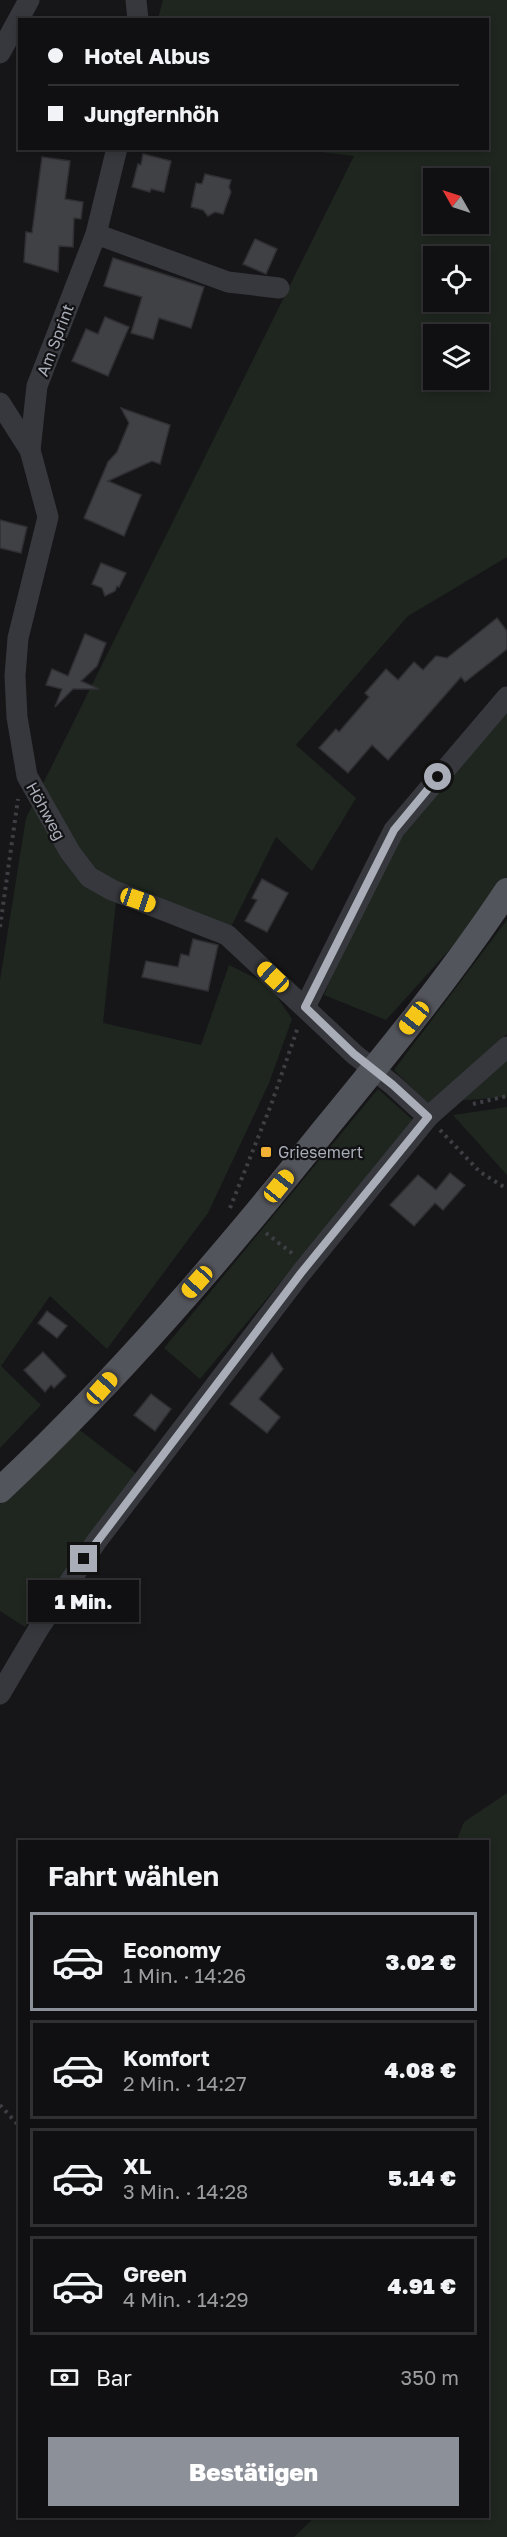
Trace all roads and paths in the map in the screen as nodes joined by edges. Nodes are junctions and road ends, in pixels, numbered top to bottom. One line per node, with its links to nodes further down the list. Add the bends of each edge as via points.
1 (29, 0): 3 (street)
2 (136, 0): 4 (street)
3 (19, 18)
4 (138, 18)
5 (18, 20): 6 (street)
6 (0, 53)
7 (117, 150): 8 (street, Am Sprint)
8 (96, 234): 9 (street, via 228,282); 11 (street, Am Sprint, via 37,386)
9 (279, 288)
10 (0, 403): 11 (street, Höhweg)
11 (30, 450): 13 (street, Höhweg, via 48,517 17,647 17,717)
12 (507, 697): 16 (street, via 394,830)
13 (27, 776): 15 (path, via 16,804); 16 (street, Höhweg, via 88,877 227,935)
14 (507, 891): 18 (main road, via 476,938)
15 (0, 927)
16 (305, 1007): 18 (street, Höhweg); 23 (path)
17 (507, 1047): 21 (street)
18 (373, 1070): 21 (street, Höhweg); 24 (main road, via 244,1230 86,1406)
19 (507, 1096): 20 (path)
20 (464, 1106)
21 (428, 1117): 22 (path, via 480,1172); 25 (street, via 301,1273 96,1542)
22 (507, 1189)
23 (228, 1214)
24 (0, 1490)
25 (0, 1694)
26 (0, 2105): 27 (path)
27 (18, 2125)

